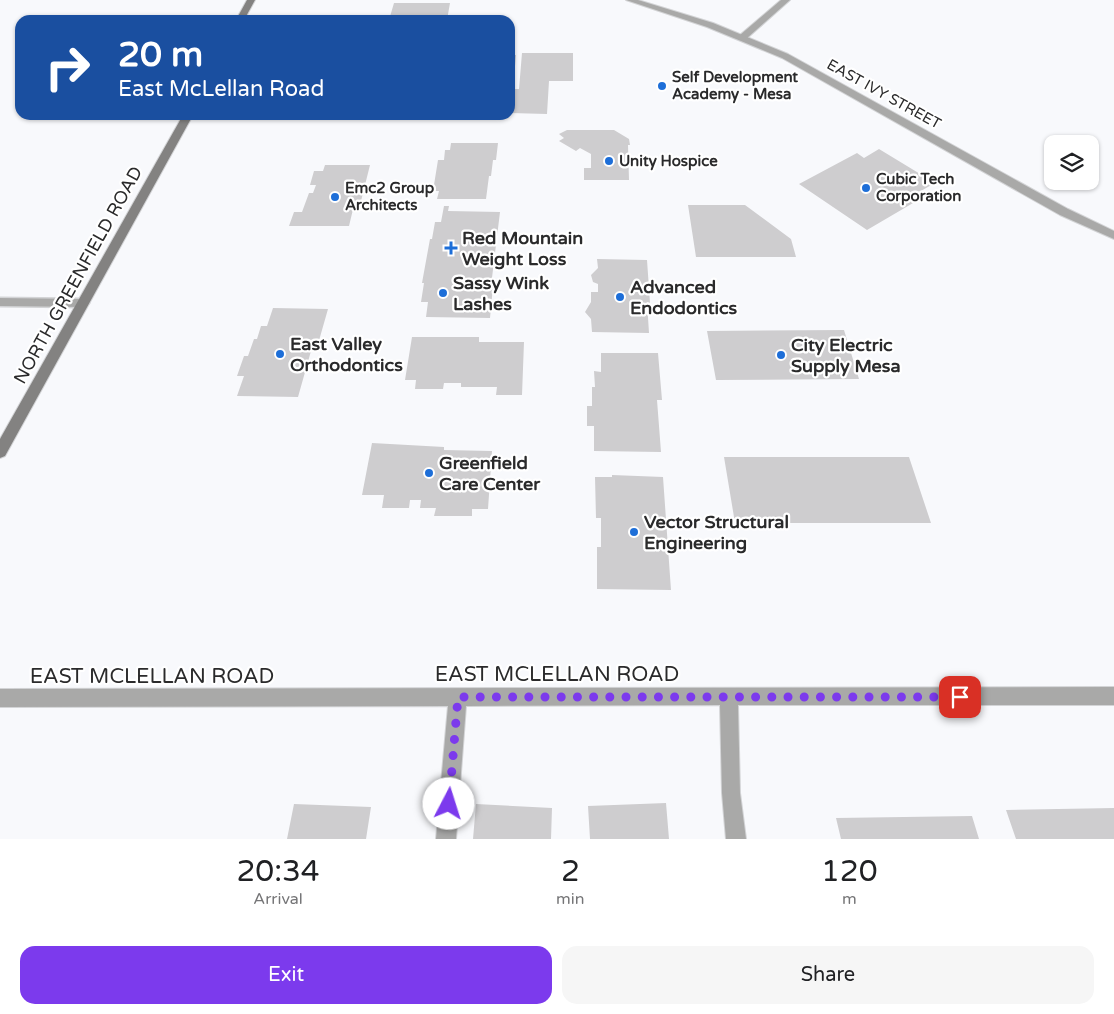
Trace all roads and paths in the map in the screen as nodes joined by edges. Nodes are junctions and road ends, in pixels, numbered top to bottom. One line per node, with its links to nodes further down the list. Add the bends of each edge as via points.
1 (251, 0): 4 (main road)
2 (630, 0): 5 (street, EAST IVY STREET)
3 (786, 0): 5 (street)
4 (243, 15)
5 (743, 37): 7 (street, EAST IVY STREET, via 785,56 1064,212)
6 (185, 120): 9 (main road, NORTH GREENFIELD ROAD)
7 (1114, 235)
8 (0, 302): 9 (lane)
9 (83, 303): 10 (main road, NORTH GREENFIELD ROAD)
10 (0, 452)
11 (1114, 696): 13 (street, EAST MCLELLAN ROAD)
12 (458, 697): 13 (street, EAST MCLELLAN ROAD); 14 (street, EAST MCLELLAN ROAD); 15 (street)
13 (729, 697): 16 (street, via 731,793)
14 (0, 698)
15 (446, 839)
16 (736, 839)

